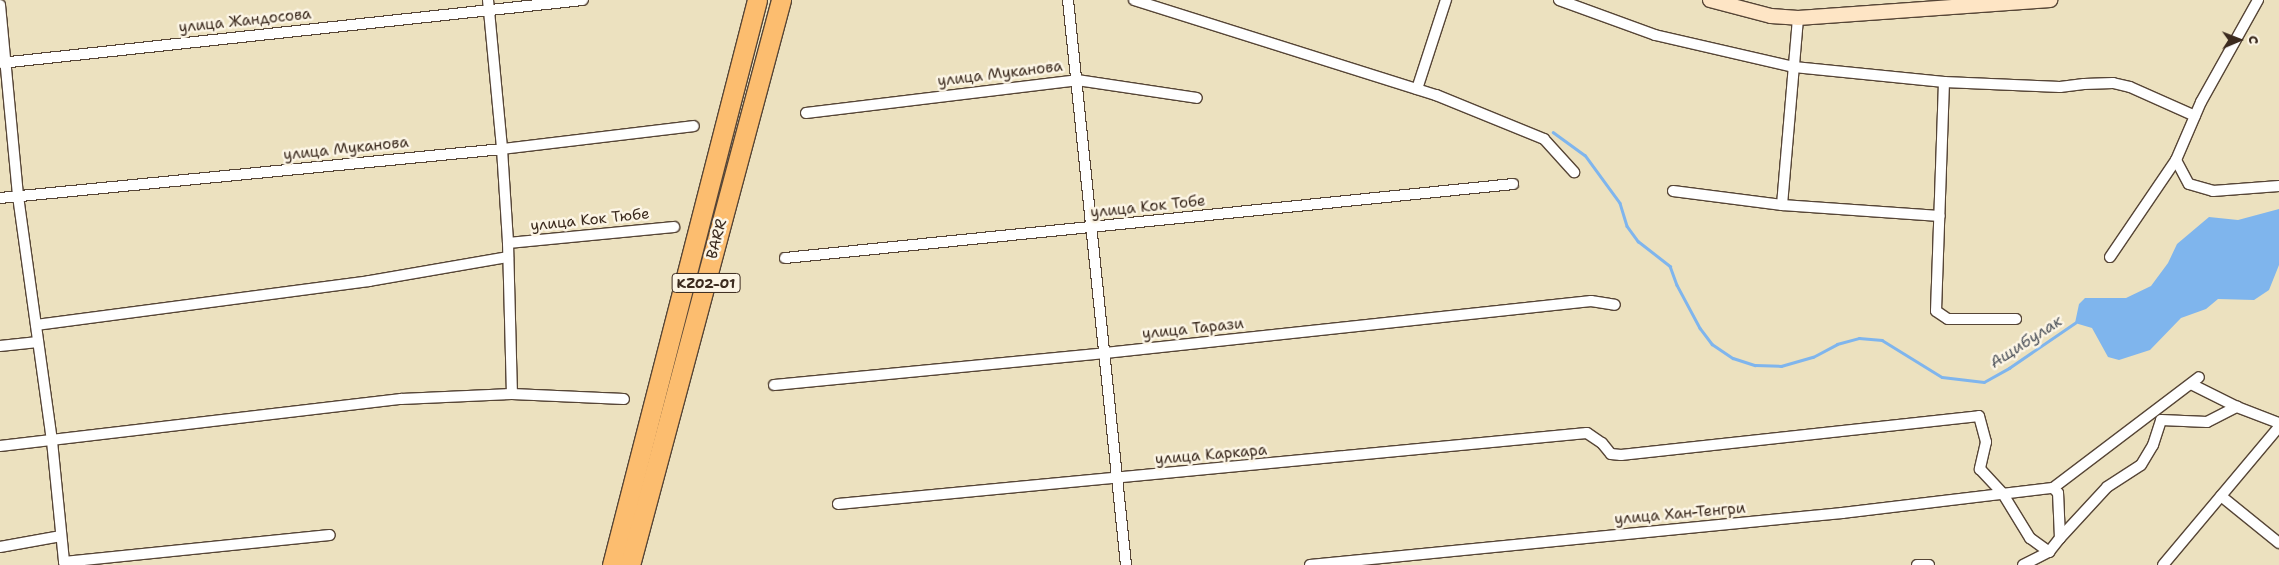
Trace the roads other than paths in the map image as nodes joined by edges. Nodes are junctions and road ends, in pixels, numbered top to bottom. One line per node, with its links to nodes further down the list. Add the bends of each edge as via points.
1 (583, 0): 13 (street, улица Жандосова)
2 (757, 0): 65 (highway, BARR / KZ02-01)
3 (781, 0): 66 (highway, BARR / KZ02-01)
4 (1068, 0): 17 (street)
5 (1134, 0): 19 (street)
6 (1446, 0): 19 (street)
7 (1559, 0): 16 (street, via 1655,35)
8 (1710, 0): 11 (street)
9 (2050, 0): 14 (street)
10 (2258, 0): 22 (street)
11 (1742, 4): 14 (street, via 1771,16)
12 (0, 5): 15 (street)
13 (489, 5): 15 (street, улица Жандосова); 24 (street)
14 (1798, 18): 16 (street)
15 (3, 63): 30 (street)
16 (1794, 67): 18 (street); 32 (street)
17 (1077, 80): 20 (street, улица Муканова); 21 (street, улица Муканова); 35 (street)
18 (1944, 82): 22 (street, via 2060,88 2113,83 2130,87); 33 (street)
19 (1417, 89): 26 (street, via 1544,138)
20 (1196, 98)
21 (806, 113)
22 (2195, 116): 25 (street)
23 (694, 126): 24 (street, улица Муканова)
24 (502, 149): 30 (street, улица Муканова); 36 (street)
25 (2176, 160): 28 (street, via 2189,184 2213,192); 38 (street)
26 (1574, 172)
27 (1513, 184): 35 (street, улица Кок Тобе)
28 (2279, 186)
29 (1673, 191): 32 (street)
30 (18, 196): 31 (street, улица Муканова); 42 (street)
31 (0, 198)
32 (1782, 205): 33 (street)
33 (1940, 216): 41 (street, via 1936,310 1948,319)
34 (674, 227): 36 (street, улица Кок Тюбе)
35 (1092, 228): 39 (street, улица Кок Тобе); 45 (street)
36 (508, 243): 37 (street)
37 (508, 257): 42 (street, via 369,281); 47 (street)
38 (2110, 257)
39 (785, 258)
40 (1615, 305): 45 (street, улица Тарази, via 1591,301)
41 (2016, 319)
42 (36, 325): 43 (street)
43 (38, 342): 44 (street); 52 (street)
44 (0, 346)
45 (1105, 353): 46 (street, улица Тарази); 54 (street)
46 (774, 385)
47 (512, 394): 48 (street); 52 (street, via 401,399)
48 (624, 399)
49 (2237, 407): 50 (street); 55 (street, via 2195,381); 61 (street, via 2207,422 2161,420 2141,465 2107,487)
50 (2279, 423)
51 (2279, 427): 57 (street)
52 (52, 441): 53 (street); 60 (street)
53 (0, 446)
54 (1116, 479): 56 (street, улица Каркара, via 1587,433 1611,454 1621,455 1979,416 1986,442 1980,469); 58 (street, улица Каркара); 67 (street)
55 (2053, 488): 56 (street, улица Хан-Тенгри); 61 (street, via 2058,493)
56 (2004, 494): 64 (street, via 2030,538); 68 (street, улица Хан-Тенгри, via 1842,514)
57 (2221, 496): 62 (street); 72 (street)
58 (838, 504)
59 (330, 535): 60 (street, via 64,562)
60 (61, 536): 63 (street)
61 (2060, 538): 64 (street)
62 (2279, 543)
63 (0, 547)
64 (2049, 552): 71 (street)
65 (612, 565)
66 (630, 565)
67 (1126, 565)
68 (1310, 565)
69 (1917, 565): 70 (street)
70 (1929, 565)
71 (2023, 565)
72 (2163, 565)

